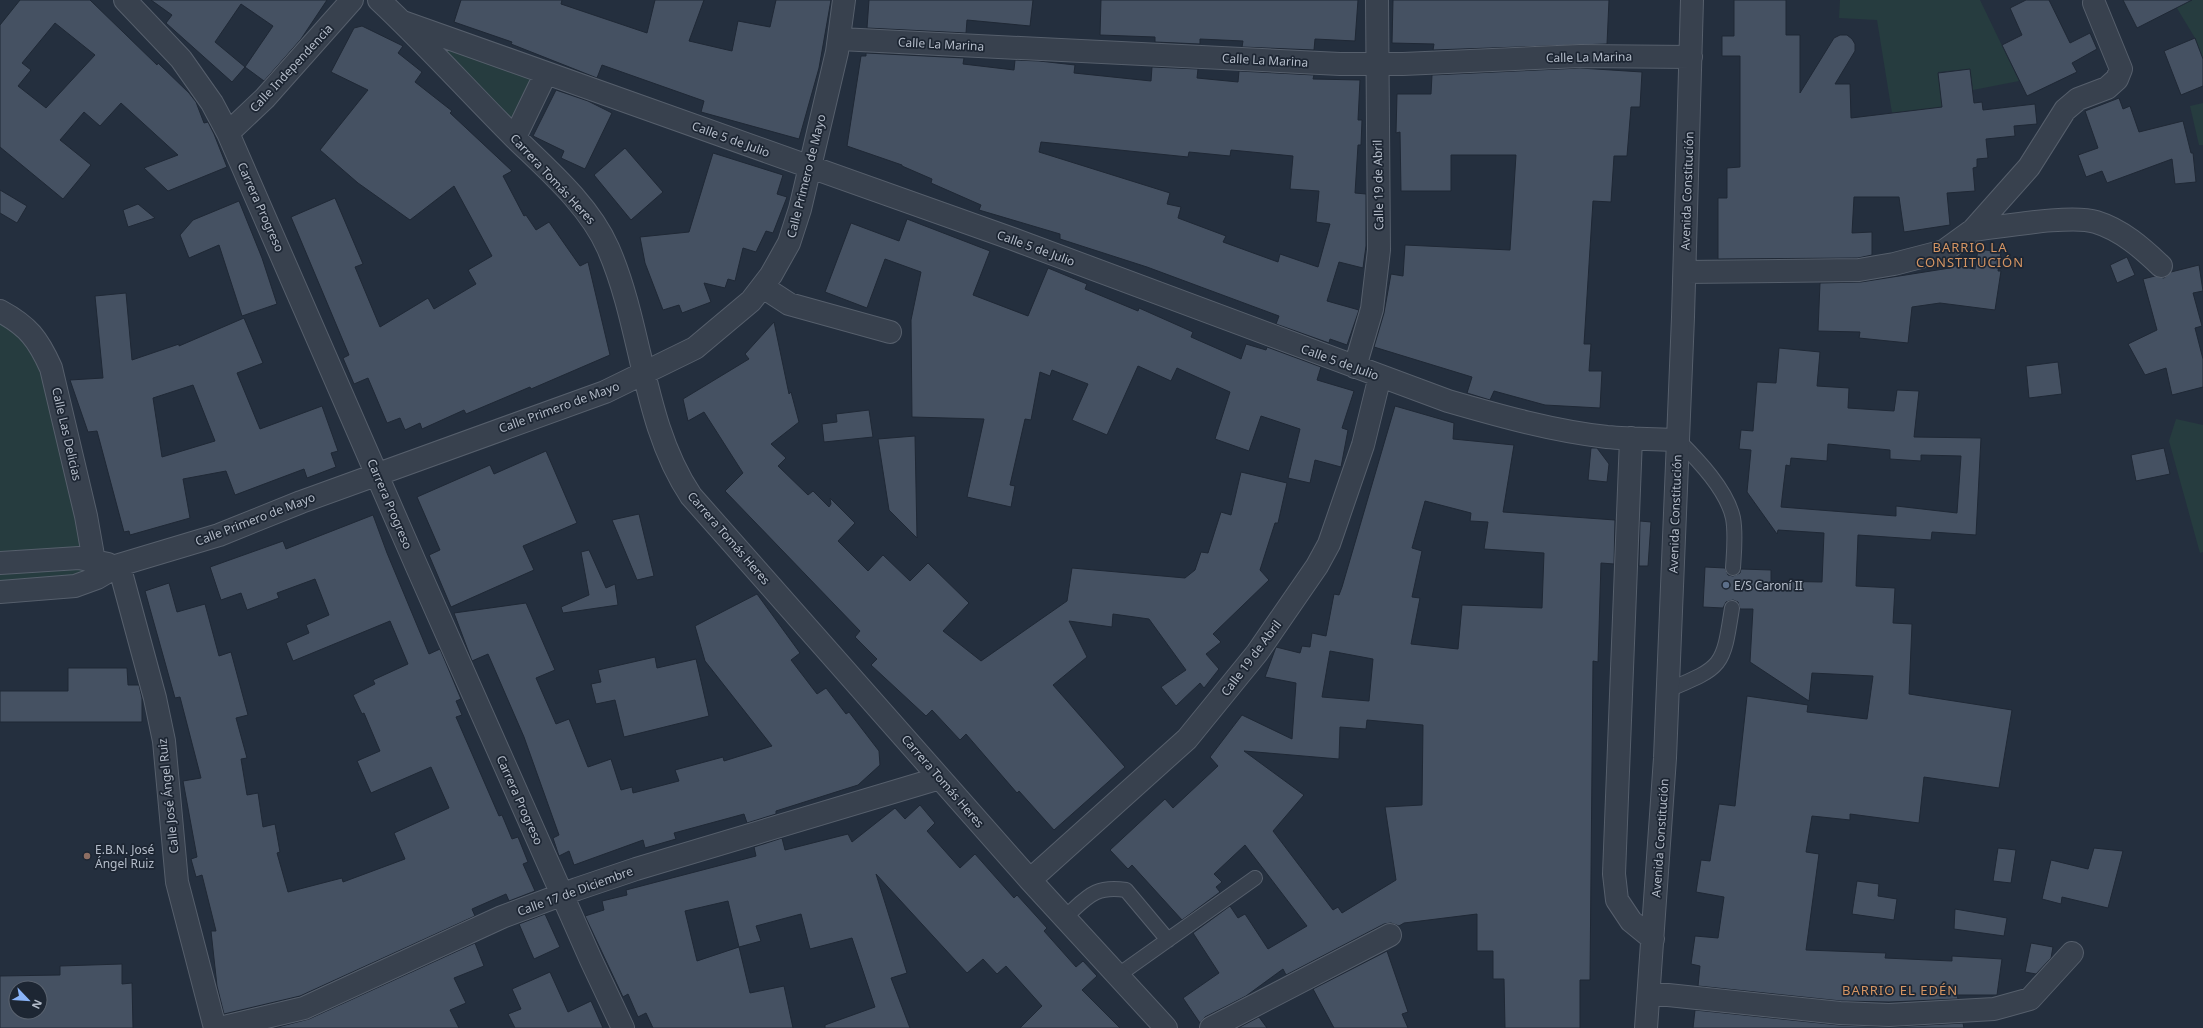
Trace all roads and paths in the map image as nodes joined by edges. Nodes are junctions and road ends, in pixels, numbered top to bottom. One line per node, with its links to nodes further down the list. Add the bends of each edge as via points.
1 (125, 0): 13 (street, Carrera Progreso, via 181,58 212,103)
2 (352, 0): 13 (street, Calle Independencia, via 265,98)
3 (380, 0): 8 (street, Carrera Tomás Heres)
4 (844, 0): 9 (street, Calle Primero de Mayo)
5 (1377, 0): 11 (street, Calle 19 de Abril)
6 (1692, 0): 10 (street, Avenida Constitución)
7 (2094, 3): 16 (street, via 2121,68 2117,79 2107,88 2078,98 2065,110 2029,167)
8 (403, 22): 12 (street, Calle 5 de Julio); 14 (street, Carrera Tomás Heres)
9 (840, 39): 11 (street, Calle La Marina); 15 (street, Calle Primero de Mayo)
10 (1691, 57): 11 (street, Calle La Marina, via 1580,56); 18 (street, Avenida Constitución)
11 (1378, 64): 22 (street, Calle 19 de Abril, via 1378,274 1372,308)
12 (546, 73): 14 (street); 15 (street, Calle 5 de Julio)
13 (228, 133): 27 (street, Carrera Progreso)
14 (515, 137): 23 (street, Carrera Tomás Heres, via 598,228 618,273)
15 (810, 167): 19 (street, Calle Primero de Mayo, via 789,243); 22 (street, Calle 5 de Julio, via 1013,239)
16 (1973, 230): 17 (street, via 2077,219 2095,221 2137,244); 18 (street, via 1944,251 1859,270)
17 (2161, 266)
18 (1684, 272): 26 (street, Avenida Constitución)
19 (762, 287): 21 (street, via 789,304); 23 (street, Calle Primero de Mayo, via 723,327 695,348)
20 (0, 311): 31 (street, Calle Las Delicias, via 20,322 32,334 43,349 51,368 86,516)
21 (890, 332)
22 (1355, 367): 24 (street, Calle 5 de Julio)
23 (645, 373): 27 (street, Calle Primero de Mayo, via 605,392); 35 (street, Carrera Tomás Heres, via 660,432 681,481 691,496)
24 (1380, 376): 25 (street, Calle 5 de Julio, via 1448,401 1515,419 1607,437); 37 (street, Calle 19 de Abril, via 1363,445 1329,544 1264,645 1187,739)
25 (1631, 438): 26 (street, Calle 5 de Julio); 41 (street, via 1614,874 1616,900 1631,921)
26 (1678, 440): 30 (lane, via 1711,477 1727,503 1733,517); 34 (street, Avenida Constitución)
27 (377, 474): 29 (street, Calle Primero de Mayo, via 219,535); 38 (street, Carrera Progreso)
28 (0, 563): 31 (street, Calle Primero de Mayo, via 79,558)
29 (119, 566): 31 (street, Calle Primero de Mayo); 46 (street, Calle José Ángel Ruiz, via 164,741 177,882)
30 (1733, 568)
31 (95, 569): 32 (street, via 75,586)
32 (0, 592)
33 (1732, 608): 34 (lane, via 1727,640 1717,665 1693,680)
34 (1668, 690): 41 (street, Avenida Constitución)
35 (940, 778): 37 (street, Carrera Tomás Heres); 38 (street, Calle 17 de Diciembre, via 642,867)
36 (1255, 878): 42 (lane)
37 (1030, 880): 39 (street, Carrera Tomás Heres)
38 (562, 895): 47 (street, Calle 17 de Diciembre, via 502,917 304,1008); 48 (street, Carrera Progreso)
39 (1064, 918): 42 (lane, via 1096,891 1111,888 1126,890); 44 (street, Carrera Tomás Heres)
40 (1390, 935): 50 (street)
41 (1653, 939): 45 (street, Avenida Constitución)
42 (1168, 940): 44 (lane)
43 (2072, 952): 45 (street, via 2030,999 1994,1009 1889,1015 1840,1013)
44 (1117, 976): 49 (street, Carrera Tomás Heres)
45 (1649, 993): 51 (street, Avenida Constitución)
46 (215, 1028)
47 (220, 1028)
48 (623, 1028)
49 (1166, 1028)
50 (1211, 1028)
51 (1646, 1028)

